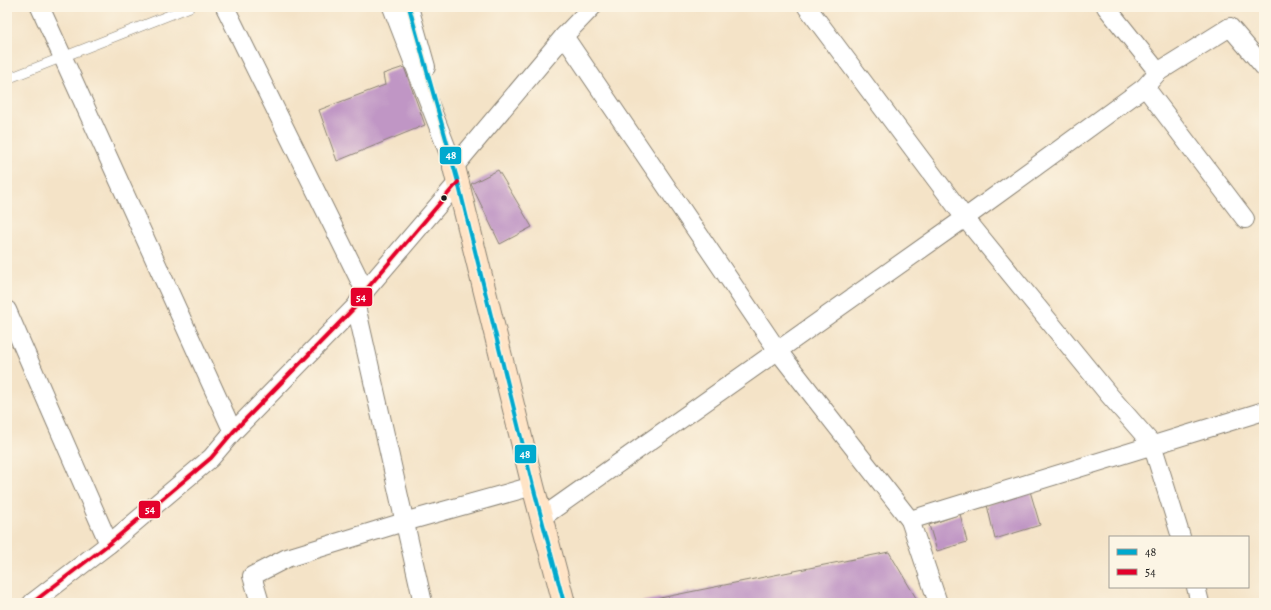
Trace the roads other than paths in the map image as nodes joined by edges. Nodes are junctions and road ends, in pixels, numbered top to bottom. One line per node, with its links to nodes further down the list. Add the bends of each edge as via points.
1 (40, 7): 10 (street)
2 (190, 7): 10 (lane)
3 (225, 7): 18 (street)
4 (392, 7): 15 (street)
5 (409, 7): 15 (street)
6 (592, 7): 9 (street)
7 (807, 7): 16 (street)
8 (1106, 7): 12 (street)
9 (564, 36): 15 (street); 21 (street)
10 (62, 57): 13 (lane); 23 (street)
11 (1264, 67): 12 (street, via 1230,27)
12 (1158, 72): 14 (street)
13 (7, 79)
14 (1145, 87): 16 (street); 17 (street)
15 (456, 174): 18 (street); 25 (main road)
16 (965, 218): 21 (street); 24 (street)
17 (1244, 219)
18 (365, 291): 19 (street)
19 (356, 306): 23 (street); 28 (street)
20 (7, 310): 30 (street)
21 (778, 351): 26 (street); 27 (street)
22 (1264, 411): 24 (street)
23 (233, 432): 30 (street, via 211,458)
24 (1152, 444): 27 (street); 29 (street)
25 (533, 486): 26 (main road); 28 (street)
26 (542, 518): 35 (main road)
27 (910, 520): 36 (street)
28 (404, 522): 33 (street, via 287,558 252,576); 34 (street)
29 (1181, 536)
30 (109, 544): 32 (street)
31 (1196, 588): 37 (street)
32 (32, 603)
33 (260, 603)
34 (423, 603)
35 (564, 603)
36 (938, 603)
37 (1200, 603)

